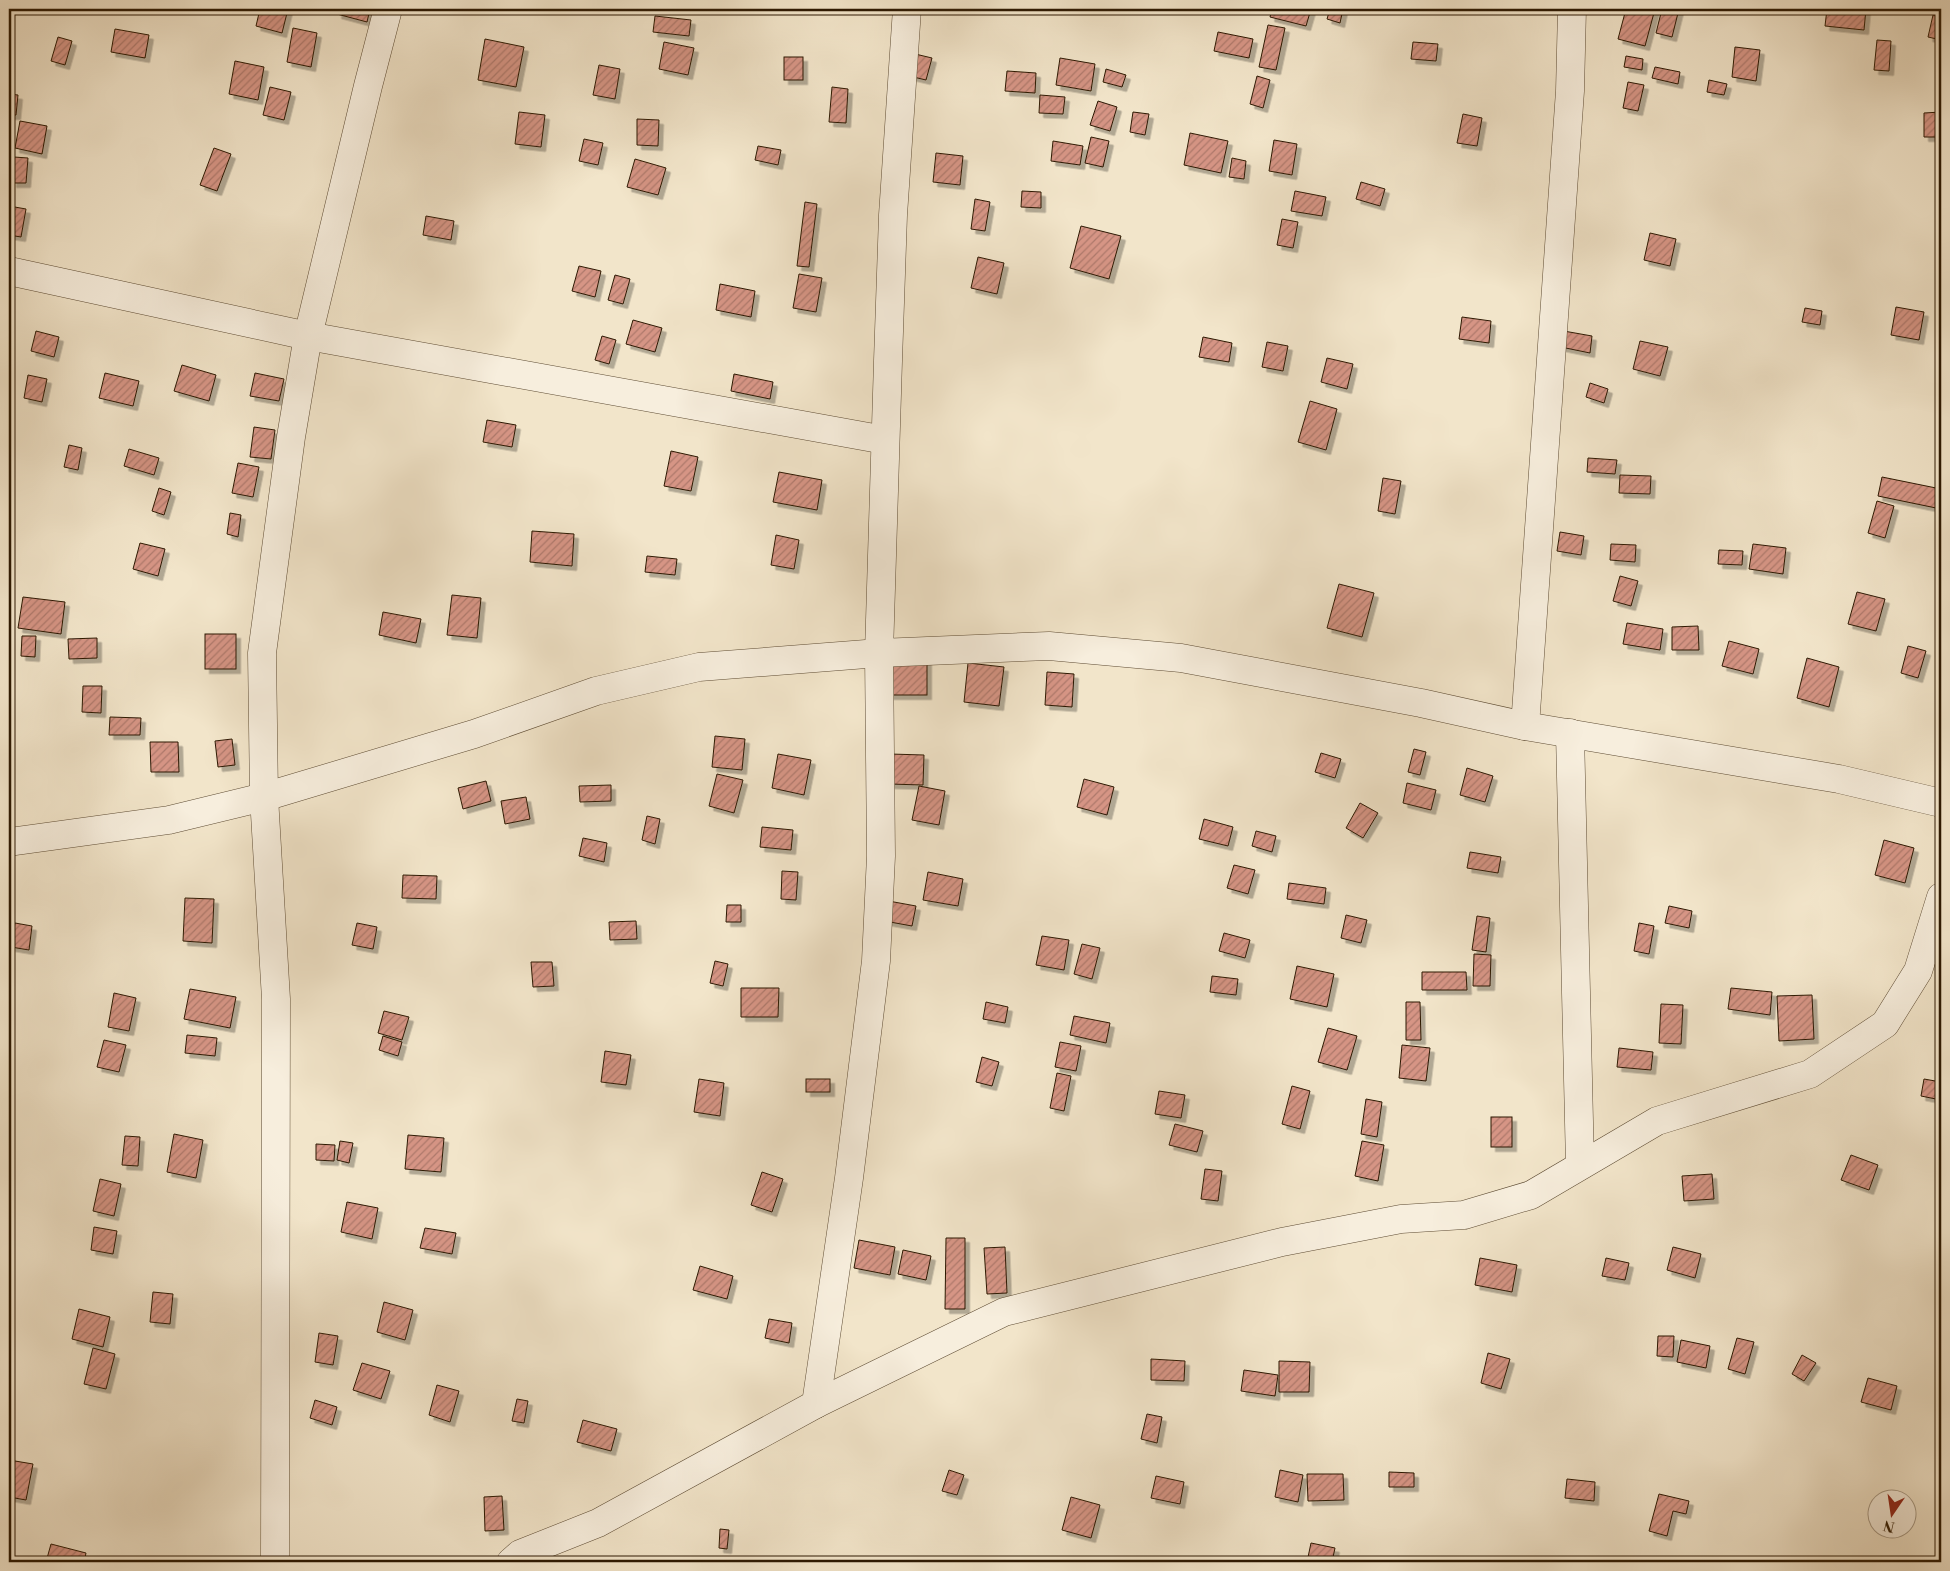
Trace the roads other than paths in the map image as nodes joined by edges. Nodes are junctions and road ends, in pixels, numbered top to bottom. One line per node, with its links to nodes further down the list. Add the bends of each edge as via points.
1 (388, 9): 5 (street)
2 (907, 9): 6 (street, via 893,215)
3 (1572, 9): 8 (street, via 1570,91)
4 (9, 271): 5 (street)
5 (308, 336): 6 (street); 10 (street, via 262,653)
6 (885, 440): 7 (street)
7 (879, 653): 8 (street, via 1049,646 1181,658); 10 (street, via 699,667 596,690 474,734); 15 (street, via 881,856 876,961)
8 (1525, 726): 9 (street)
9 (1570, 733): 11 (street, via 1839,779); 14 (street)
10 (264, 797): 12 (street, via 169,820); 16 (street, via 276,998)
11 (1941, 803)
12 (9, 842)
13 (1941, 897): 14 (street, via 1918,971 1884,1024 1810,1074 1656,1120)
14 (1580, 1166): 15 (street, via 1531,1195 1464,1214 1401,1219 1282,1242 1004,1312)
15 (816, 1404): 17 (street, via 598,1523 520,1554)
16 (275, 1562)
17 (511, 1562)

